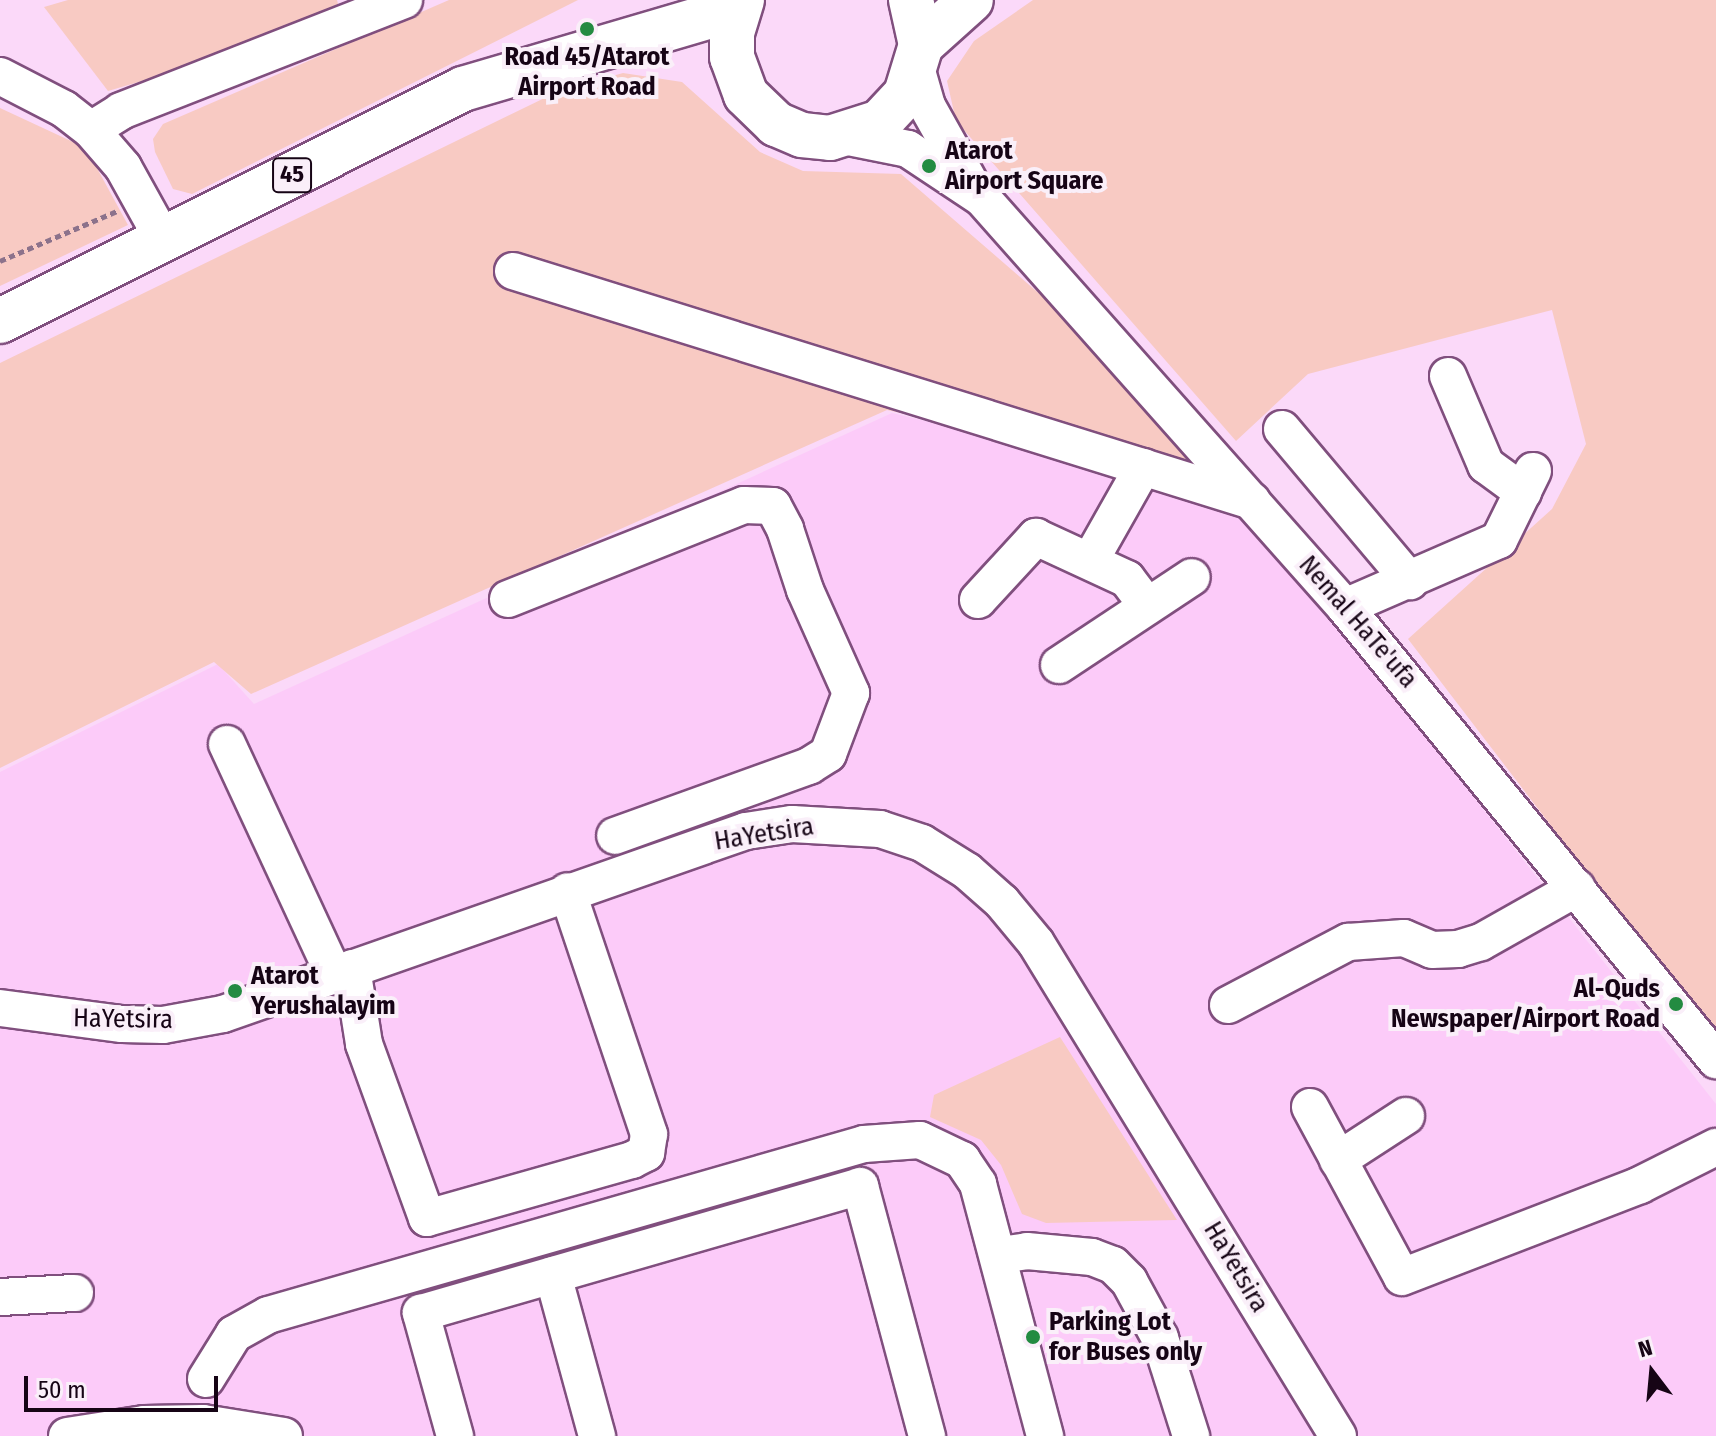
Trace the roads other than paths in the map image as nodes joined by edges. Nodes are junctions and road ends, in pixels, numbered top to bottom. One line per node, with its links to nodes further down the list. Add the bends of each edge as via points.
1 (404, 0): 10 (street, via 121,111)
2 (689, 0): 6 (highway, via 673,19)
3 (911, 0): 7 (highway)
4 (971, 0): 7 (highway, 45)
5 (740, 4): 6 (highway, 45); 8 (highway, 45, via 732,32)
6 (637, 41): 8 (highway, 45, via 687,48); 13 (highway, 45, via 591,49 463,89)
7 (919, 58): 11 (highway, 45, via 890,114); 12 (street, Nemal HaTe'ufa, via 927,106)
8 (735, 69): 11 (highway, 45, via 746,95 776,124 816,138)
9 (0, 76): 10 (street, via 64,109)
10 (91, 130): 13 (street, via 144,199)
11 (844, 136): 12 (street, Nemal HaTe'ufa, via 908,149)
12 (982, 198): 19 (street, Nemal HaTe'ufa)
13 (164, 241): 15 (highway, 45)
14 (513, 271): 18 (street)
15 (0, 321)
16 (1448, 376): 22 (street, via 1486,465 1528,482 1499,540)
17 (1282, 429): 22 (street)
18 (1143, 467): 19 (street); 20 (street)
19 (1254, 502): 26 (street, Nemal HaTe'ufa)
20 (1091, 559): 24 (street, via 1036,537); 25 (street, via 1127,579)
21 (1192, 577): 25 (street)
22 (1410, 581): 26 (street)
23 (508, 599): 29 (street, via 744,505 773,506 851,693 828,754)
24 (978, 600)
25 (1146, 604): 27 (street)
26 (1345, 607): 32 (street, Nemal HaTe'ufa)
27 (1059, 665)
28 (227, 744): 34 (street)
29 (784, 775): 30 (street); 31 (street)
30 (792, 824): 33 (street, HaYetsira, via 695,846); 54 (street, HaYetsira, via 880,829 922,843 1002,902 1079,1006)
31 (615, 836)
32 (1577, 888): 35 (street, via 1481,942 1458,949 1432,950 1404,938 1348,942); 37 (street, Nemal HaTe'ufa)
33 (567, 891): 34 (street, HaYetsira); 34 (street, via 649,1134 646,1153 632,1160 427,1218)
34 (343, 971): 36 (street, HaYetsira, via 223,1014 163,1025 76,1021)
35 (1228, 1005)
36 (0, 1008)
37 (1716, 1060)
38 (1310, 1107): 41 (street)
39 (1406, 1116): 41 (street)
40 (1716, 1147): 41 (street, via 1640,1185 1402,1277)
41 (1338, 1160)
42 (1000, 1255): 46 (street, via 978,1184 962,1160 920,1140 864,1144 268,1315 234,1334); 52 (street); 53 (street, via 1079,1255 1113,1265 1139,1294 1160,1338)
43 (553, 1275): 49 (street, via 421,1313); 50 (street); 51 (street, via 860,1186)
44 (75, 1293): 45 (street)
45 (0, 1297)
46 (206, 1379)
47 (67, 1436): 48 (street, via 144,1424 203,1423)
48 (284, 1436)
49 (455, 1436)
50 (597, 1436)
51 (927, 1436)
52 (1045, 1436)
53 (1191, 1436)
54 (1338, 1436)

